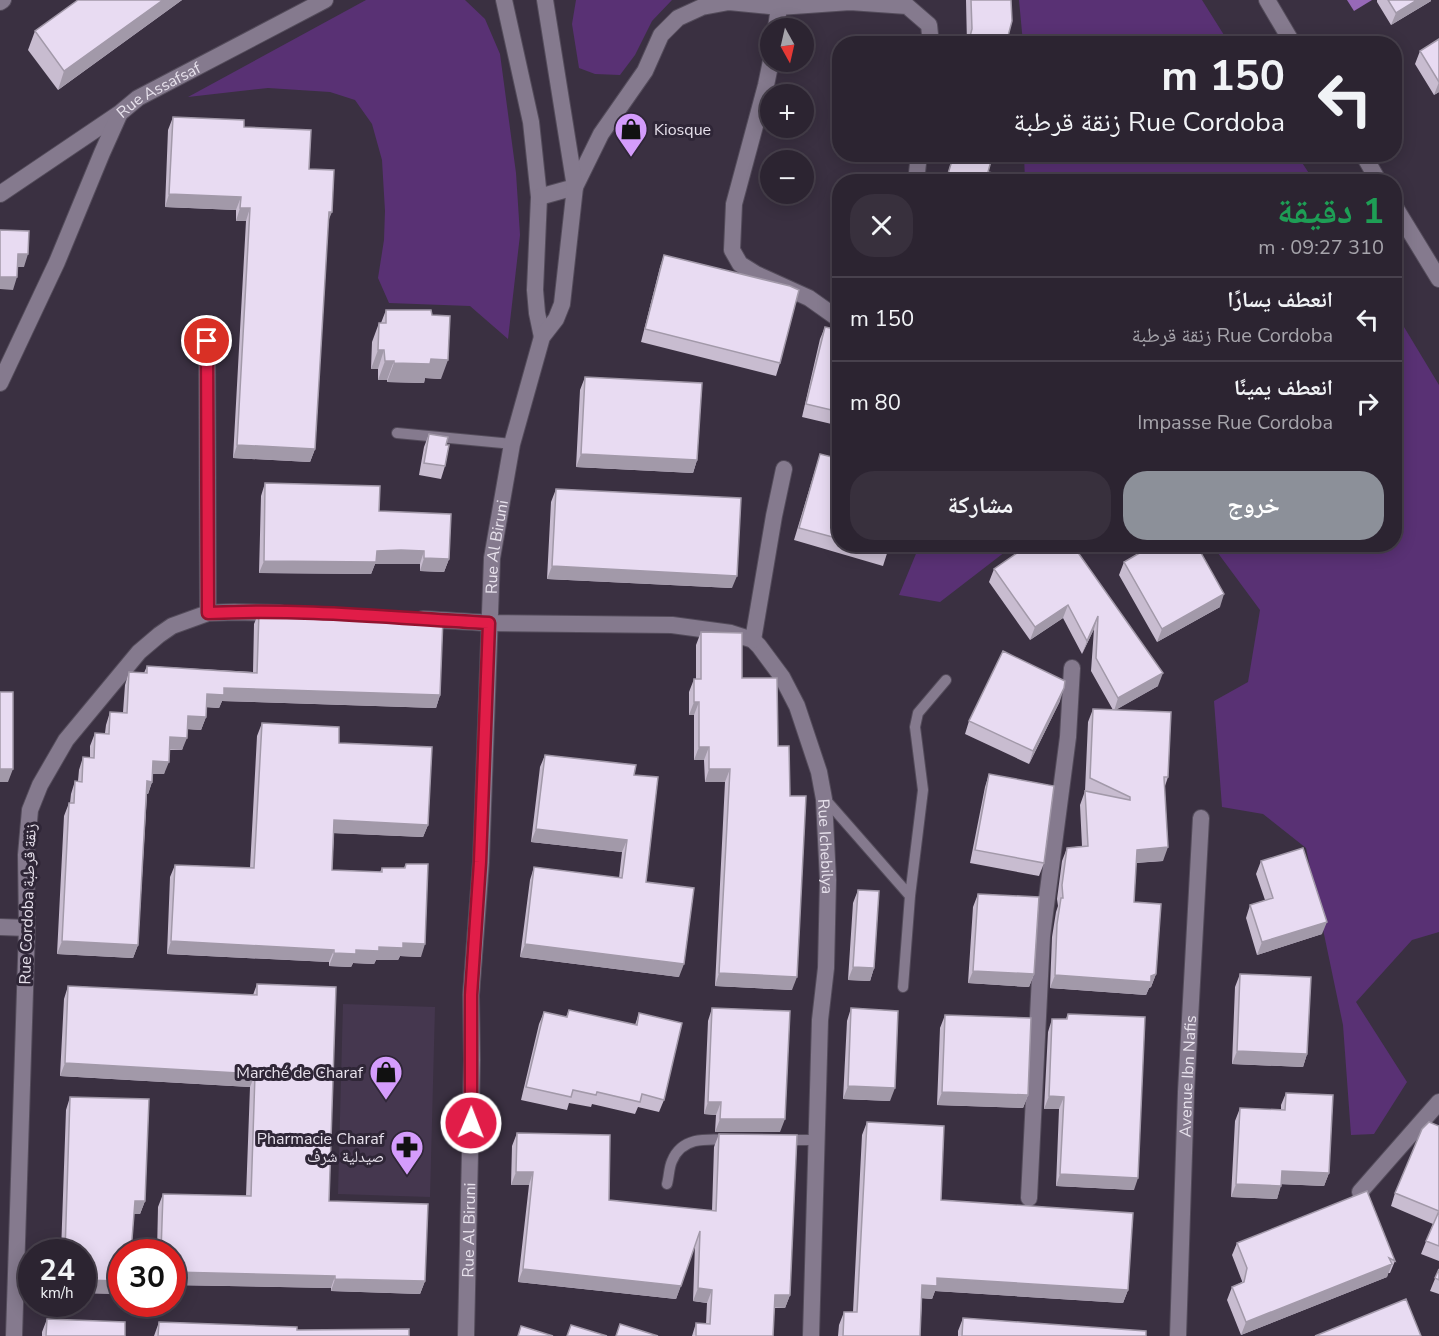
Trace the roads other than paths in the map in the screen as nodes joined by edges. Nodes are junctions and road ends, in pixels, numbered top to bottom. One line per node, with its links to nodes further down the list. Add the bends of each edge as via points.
1 (325, 0): 10 (street, Rue Assafsaf, via 138,98)
2 (504, 0): 13 (street, via 531,122)
3 (544, 0): 11 (street)
4 (1267, 0): 8 (street)
5 (779, 7): 6 (street); 7 (street, via 850,2 907,6 929,25); 11 (street, via 729,2 702,7 678,18 661,35 645,71 601,134)
6 (777, 18)
7 (930, 36)
8 (1288, 36)
9 (769, 72): 16 (street, via 734,204 732,250 740,264 809,298)
10 (120, 113): 12 (street, Rue Assafsaf); 19 (street, via 57,262)
11 (575, 187): 13 (street); 17 (street, via 562,304)
12 (0, 194)
13 (539, 197): 17 (street, via 535,290)
14 (1402, 218): 15 (street)
15 (1439, 279)
16 (832, 314)
17 (542, 337): 21 (street, Rue Al Biruni)
18 (207, 341): 23 (street)
19 (0, 382)
20 (397, 433): 21 (lane)
21 (512, 444): 26 (street, Rue Al Biruni, via 492,558)
22 (784, 469): 27 (street)
23 (208, 613): 24 (street, Rue Cordoba زنقة قرطبة); 34 (street, Rue Cordoba زنقة قرطبة, via 172,626 139,652 82,718 51,764 30,810)
24 (294, 614)
25 (411, 618): 26 (street)
26 (489, 623): 27 (street, via 672,625); 44 (street, Rue Al Biruni, via 471,995)
27 (753, 640): 30 (street, Rue Ichebilya, via 790,690 819,772)
28 (1072, 668): 42 (street, via 1068,737 1042,936)
29 (946, 680): 32 (lane, via 918,713 915,728 923,790)
30 (824, 799): 32 (lane); 39 (street, Rue Ichebilya, via 828,880)
31 (1201, 818): 46 (street, Avenue Ibn Nafis, via 1185,1092)
32 (910, 896): 35 (lane)
33 (0, 927): 34 (street)
34 (27, 928): 43 (street, Rue Cordoba زنقة قرطبة)
35 (903, 987)
36 (1439, 1102): 41 (street)
37 (740, 1140): 40 (lane, via 695,1139 672,1160)
38 (773, 1140): 39 (lane)
39 (817, 1140): 45 (street, Rue Ichebilya)
40 (667, 1184)
41 (1360, 1191)
42 (1029, 1198)
43 (14, 1336)
44 (466, 1336)
45 (811, 1336)
46 (1178, 1336)

